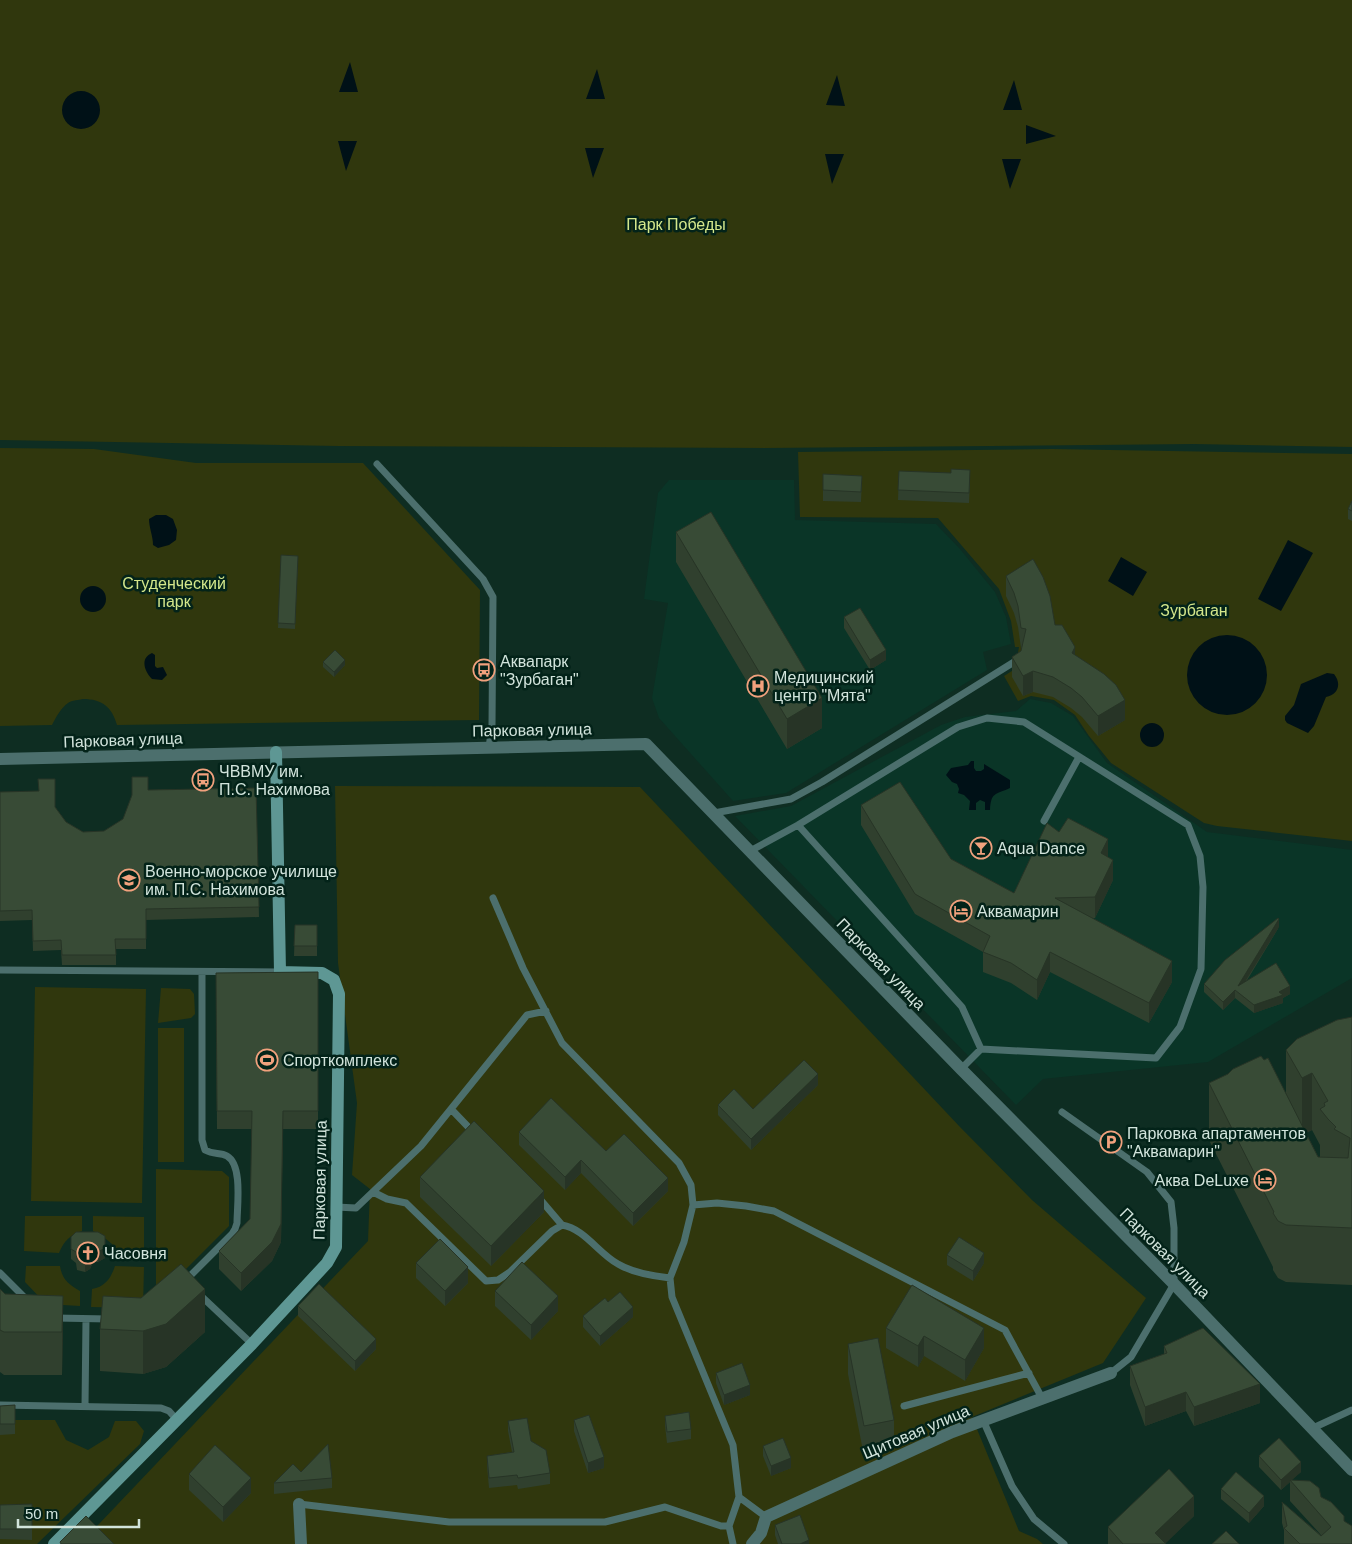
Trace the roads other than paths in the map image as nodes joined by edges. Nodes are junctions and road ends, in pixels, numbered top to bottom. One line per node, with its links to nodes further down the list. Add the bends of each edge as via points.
1 (377, 464): 3 (lane, via 483,579 493,597)
2 (1014, 662): 7 (lane, via 791,799)
3 (489, 748): 4 (street, Парковая улица); 7 (street, Парковая улица, via 646,744)
4 (276, 752): 6 (street, Парковая улица); 14 (street)
5 (1079, 757): 8 (lane); 9 (lane, via 1024,722 988,718 958,727); 16 (lane, via 1188,825 1200,856 1203,886 1201,969 1180,1027 1156,1058)
6 (0, 759)
7 (714, 813): 10 (street, Парковая улица)
8 (1044, 821)
9 (798, 825): 10 (lane); 16 (lane, via 962,1007)
10 (750, 851): 17 (street, Парковая улица)
11 (493, 898): 15 (lane, via 523,968)
12 (0, 970): 13 (lane)
13 (202, 972): 14 (lane); 28 (lane, via 202,1140 205,1150 223,1154 235,1165 238,1175 237,1223 232,1234)
14 (280, 972): 24 (street, Парковая улица, via 322,973 334,980 339,994)
15 (546, 1011): 18 (lane, via 527,1015); 23 (lane, via 562,1044 679,1163 691,1185)
16 (981, 1049): 17 (lane)
17 (961, 1069): 29 (street, Парковая улица)
18 (451, 1109): 20 (lane); 21 (lane, via 421,1146)
19 (1062, 1112): 29 (lane, via 1147,1172 1171,1202)
20 (478, 1136)
21 (373, 1192): 24 (lane, via 356,1208); 25 (lane, via 386,1199 406,1203 486,1281 498,1280 510,1272)
22 (532, 1192): 25 (lane)
23 (693, 1205): 27 (lane, via 684,1242); 36 (lane, via 717,1203 774,1211 1005,1330)
24 (336, 1207): 35 (street, Парковая улица, via 336,1247 327,1263)
25 (562, 1225): 27 (lane, via 571,1226 618,1265)
26 (0, 1273): 31 (lane)
27 (670, 1278): 47 (lane, via 672,1297 733,1444)
28 (185, 1280): 30 (lane); 35 (lane)
29 (1174, 1284): 37 (lane, via 1132,1357); 45 (street, Парковая улица)
30 (179, 1287)
31 (32, 1305)
32 (46, 1316): 33 (lane)
33 (86, 1318): 34 (lane); 40 (lane)
34 (114, 1319)
35 (252, 1344): 43 (street, Парковая улица)
36 (1029, 1373): 38 (lane); 41 (lane)
37 (1111, 1373): 38 (street, Щитовая улица)
38 (1042, 1398): 44 (street, Щитовая улица)
39 (0, 1405): 40 (lane)
40 (85, 1406): 43 (lane, via 161,1408)
41 (904, 1406)
42 (1352, 1410): 45 (lane)
43 (177, 1420): 52 (street, Парковая улица)
44 (983, 1420): 49 (street, Щитовая улица); 55 (lane, via 1012,1486 1034,1519)
45 (1313, 1428): 46 (street, Парковая улица)
46 (1352, 1470)
47 (739, 1497): 49 (lane); 50 (lane)
48 (299, 1504): 50 (lane, via 449,1522 605,1522 665,1507 721,1526); 53 (street)
49 (766, 1517): 51 (street)
50 (730, 1526): 54 (lane)
51 (755, 1543)
52 (54, 1544)
53 (301, 1544)
54 (733, 1544)
55 (1064, 1544)

